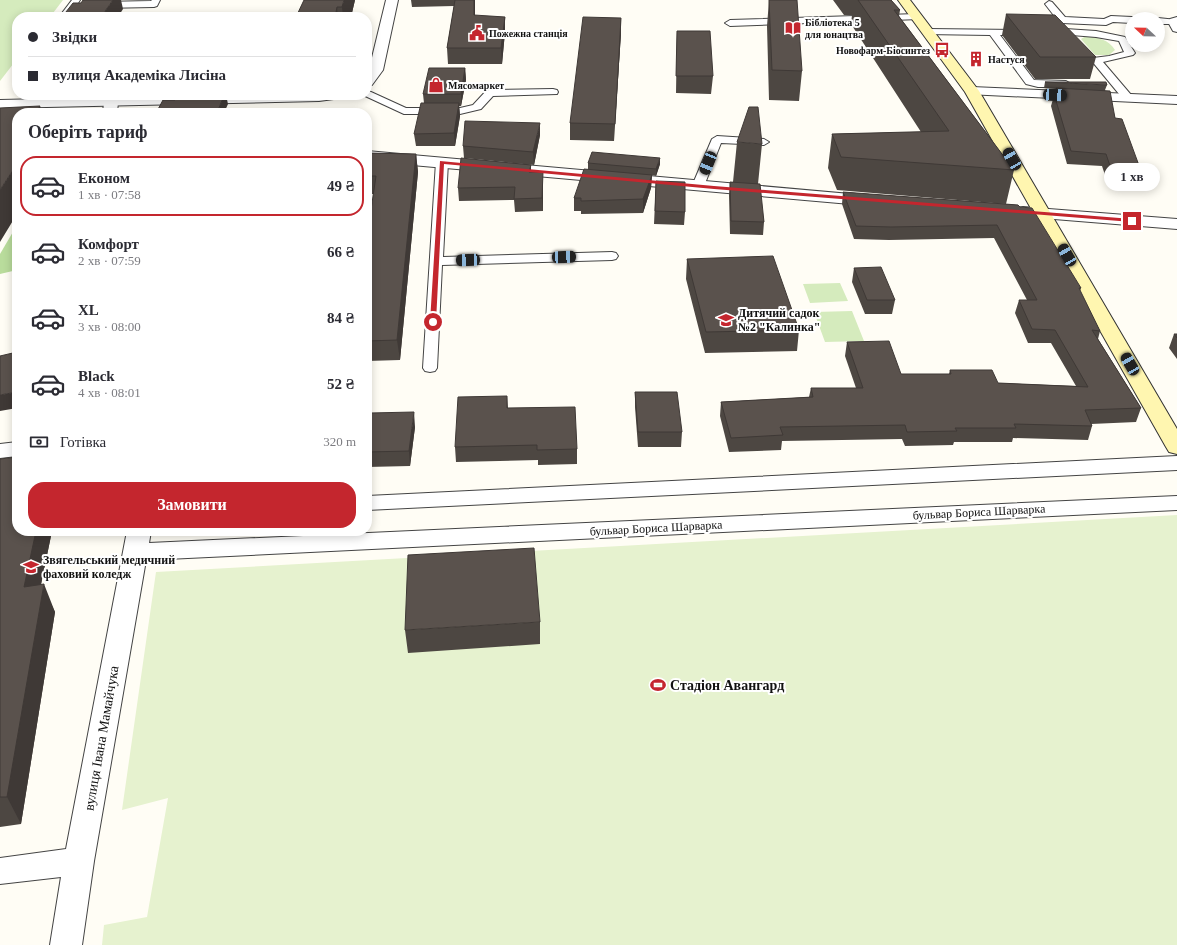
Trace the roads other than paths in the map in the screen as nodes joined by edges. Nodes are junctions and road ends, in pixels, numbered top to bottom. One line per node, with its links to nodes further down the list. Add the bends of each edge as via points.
1 (156, 0): 4 (lane, via 154,4 90,6)
2 (392, 0): 18 (street, via 376,70)
3 (904, 0): 8 (main road)
4 (74, 3): 7 (lane)
5 (1049, 4): 9 (lane, via 1062,20 1106,22 1111,19)
6 (781, 10): 10 (lane)
7 (68, 12)
8 (917, 17): 10 (lane); 14 (main road)
9 (1125, 20)
10 (788, 21): 12 (lane)
11 (1165, 22): 13 (lane)
12 (730, 23)
13 (1176, 24)
14 (928, 32): 15 (lane); 22 (main road)
15 (993, 32): 16 (lane); 19 (lane, via 1030,82)
16 (1066, 32): 17 (lane); 21 (lane, via 1122,39 1130,53 1110,59 1093,58)
17 (1076, 41)
18 (372, 75)
19 (1077, 84)
20 (1100, 84): 21 (lane)
21 (1116, 84): 25 (lane)
22 (972, 91): 25 (street); 36 (main road)
23 (553, 92): 24 (lane, via 490,93 477,108 460,111 404,111)
24 (372, 96)
25 (1128, 98): 27 (street)
26 (256, 100): 29 (street)
27 (1177, 100)
28 (0, 104): 29 (street)
29 (110, 107)
30 (764, 142): 33 (lane, via 717,139)
31 (372, 156): 32 (street)
32 (442, 162): 33 (street); 39 (lane)
33 (698, 186): 34 (street)
34 (889, 202)
35 (1004, 211): 36 (street)
36 (1043, 214): 37 (street); 41 (main road)
37 (1177, 224)
38 (612, 256): 39 (lane)
39 (436, 261): 40 (lane)
40 (430, 368)
41 (1177, 447)
42 (12, 450): 43 (street)
43 (0, 451)
44 (1177, 463): 46 (street)
45 (1177, 503): 47 (street, бульвар Бориса Шарварка)
46 (372, 504)
47 (372, 533)
48 (297, 536): 49 (street, бульвар Бориса Шарварка)
49 (137, 542): 50 (street, вулиця Івана Мамайчука)
50 (79, 861): 51 (street); 52 (street, вулиця Івана Мамайчука)
51 (0, 871)
52 (66, 945)

